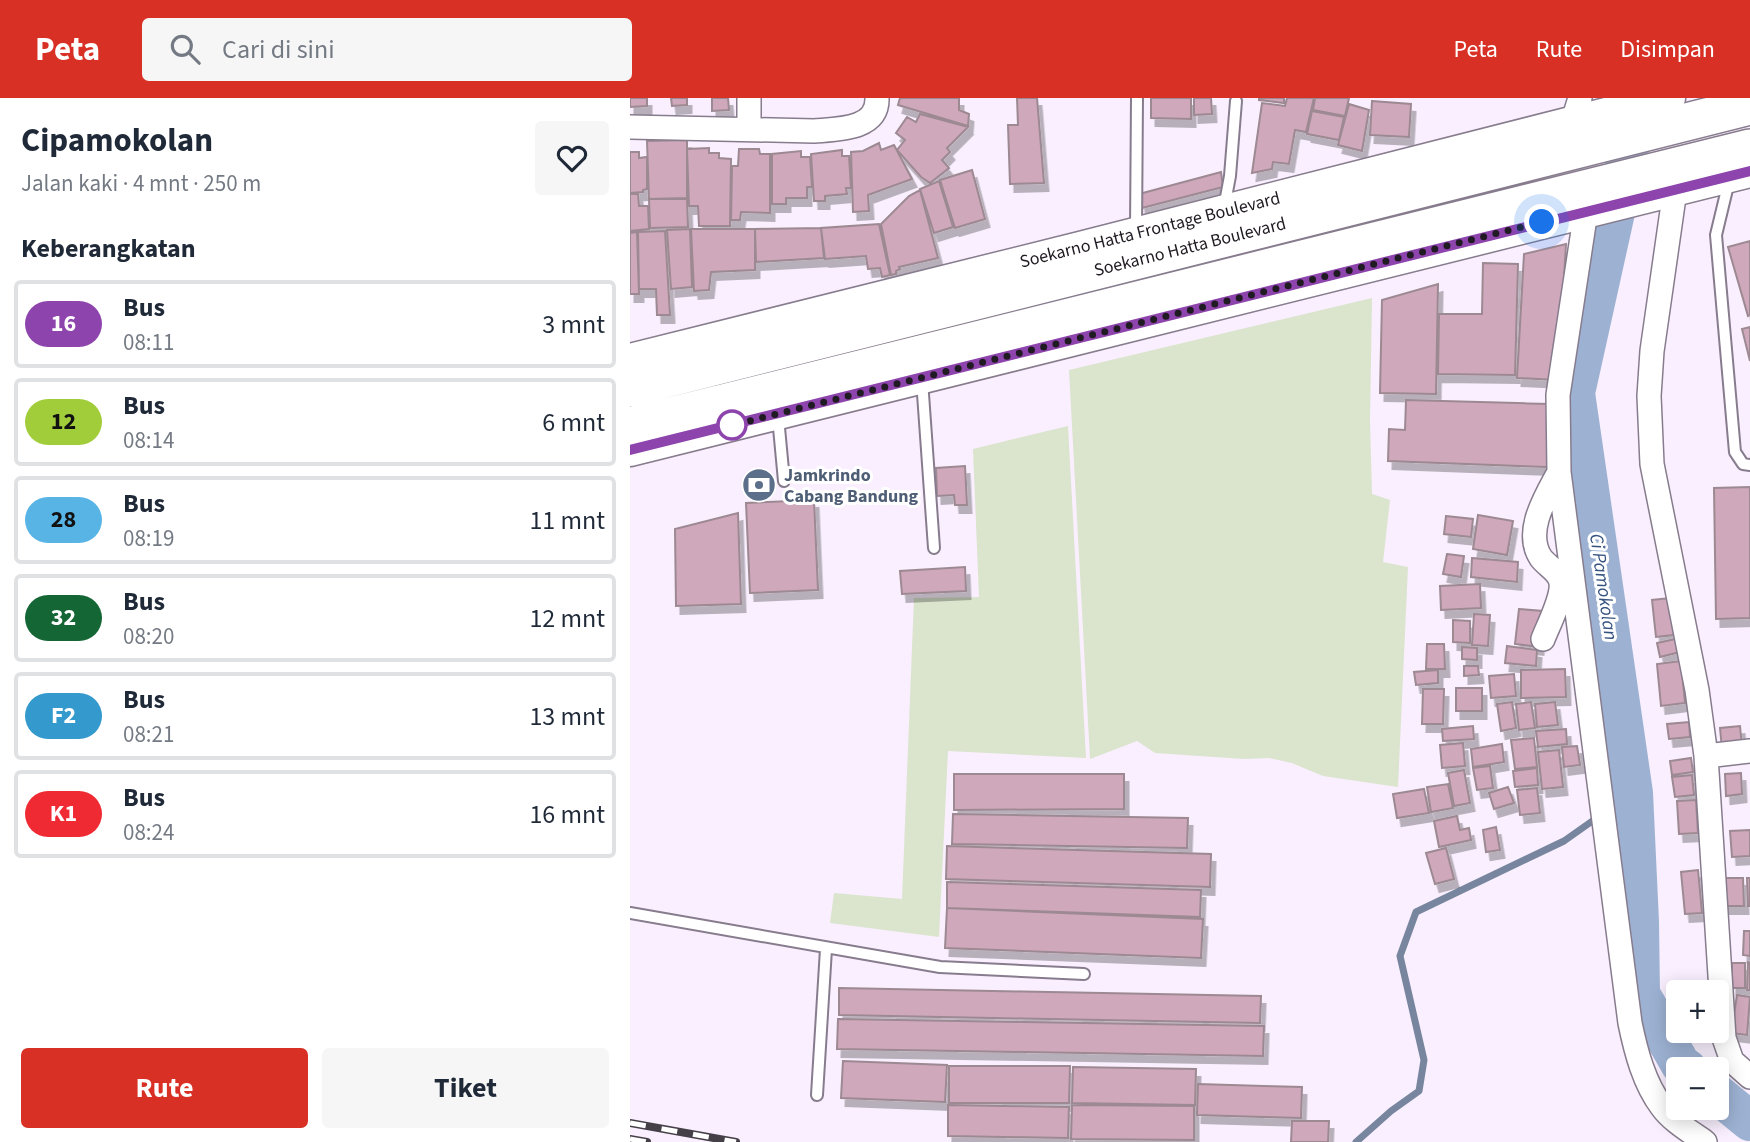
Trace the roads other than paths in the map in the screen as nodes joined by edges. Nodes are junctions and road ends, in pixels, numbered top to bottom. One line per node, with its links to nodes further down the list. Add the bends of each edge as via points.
1 (749, 98): 10 (street)
2 (877, 98): 10 (street, via 871,116 842,129)
3 (1137, 98): 15 (lane)
4 (1236, 101): 14 (lane)
5 (1750, 106): 7 (highway, Soekarno Hatta Boulevard)
6 (1576, 111): 9 (main road, Soekarno Hatta Frontage Boulevard); 14 (main road, Soekarno Hatta Frontage Boulevard)
7 (1668, 113): 9 (highway, Soekarno Hatta Boulevard)
8 (630, 127): 10 (street)
9 (1610, 127): 18 (highway, Soekarno Hatta Boulevard)
10 (749, 128)
11 (1743, 165): 12 (highway); 25 (lane, via 1716,235 1735,452 1743,464)
12 (1664, 185): 13 (highway); 31 (street, via 1649,396 1652,464)
13 (1588, 200): 16 (highway); 23 (highway); 26 (street, via 1558,395)
14 (1223, 211): 15 (main road, Soekarno Hatta Frontage Boulevard)
15 (1137, 233): 17 (main road, Soekarno Hatta Frontage Boulevard)
16 (1498, 233): 20 (main road)
17 (1080, 248): 18 (highway); 19 (main road, Soekarno Hatta Frontage Boulevard)
18 (1173, 251): 21 (highway, Soekarno Hatta Boulevard)
19 (630, 360)
20 (922, 377): 22 (main road); 28 (lane)
21 (630, 387)
22 (778, 413): 24 (main road); 27 (lane)
23 (630, 426)
24 (630, 450)
25 (1750, 465)
26 (1559, 472): 29 (street, via 1535,523 1540,557 1561,582); 37 (street, via 1636,1052 1663,1109)
27 (784, 481)
28 (934, 548)
29 (1543, 639)
30 (1750, 751): 31 (street)
31 (1706, 756): 35 (street, via 1721,1024 1732,1060)
32 (630, 913): 33 (lane)
33 (826, 949): 34 (lane, via 940,967); 36 (lane)
34 (1084, 974)
35 (1750, 1077)
36 (817, 1095)
37 (1704, 1142)

